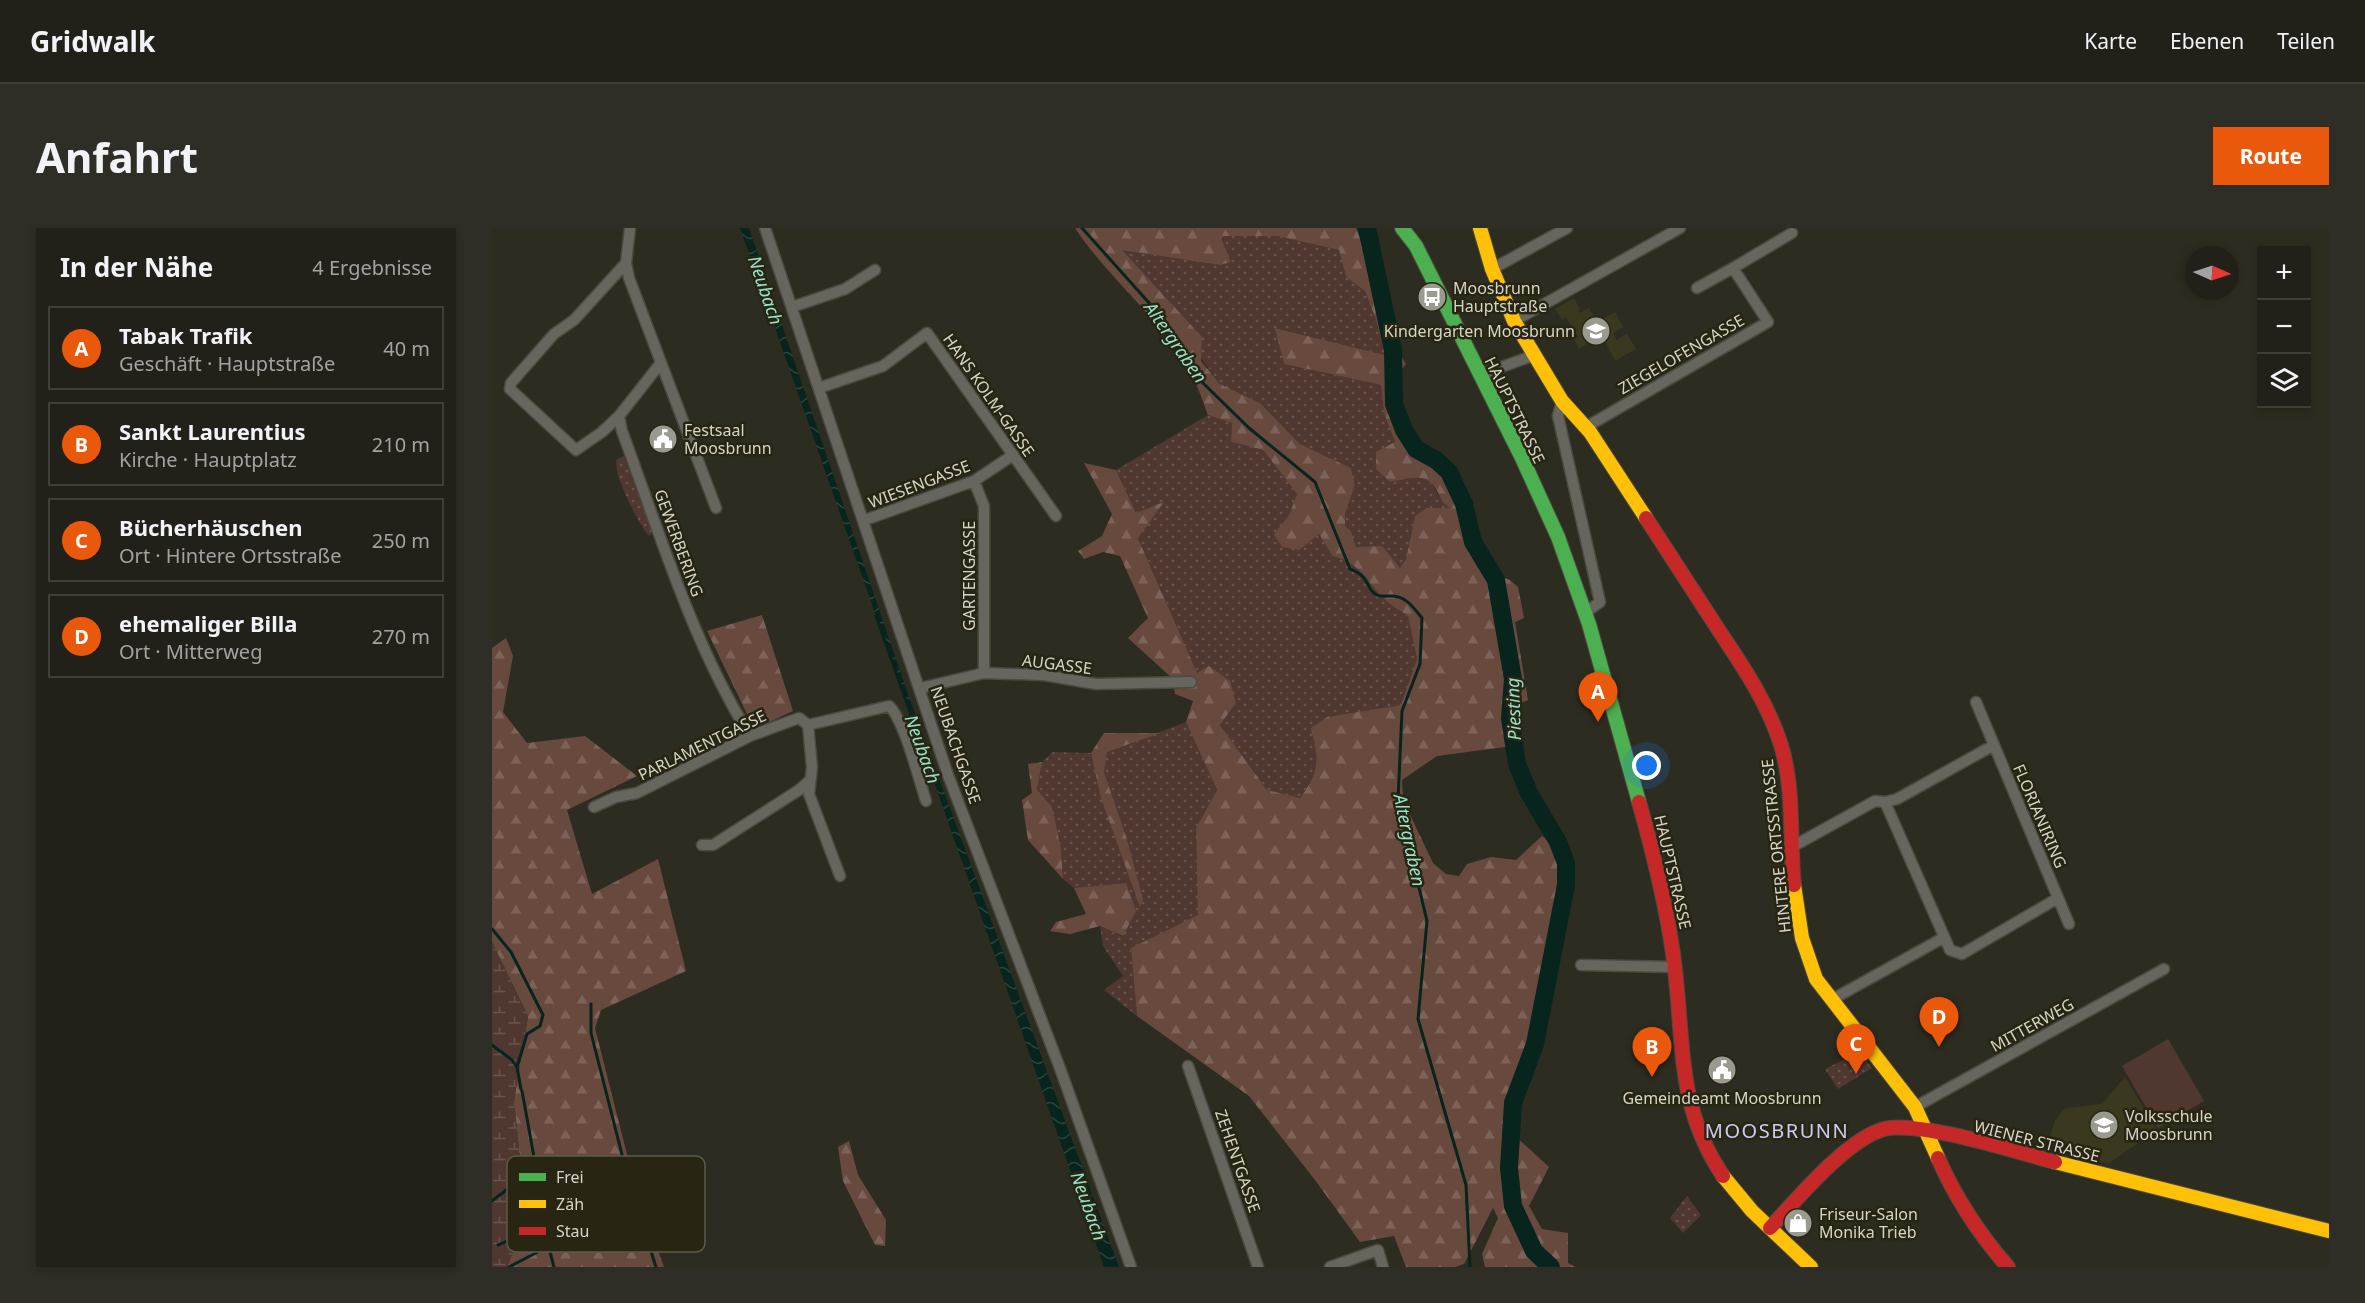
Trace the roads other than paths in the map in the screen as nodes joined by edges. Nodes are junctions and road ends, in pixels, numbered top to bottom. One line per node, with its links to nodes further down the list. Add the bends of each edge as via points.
1 (630, 228): 8 (street)
2 (765, 228): 13 (street, NEUBACHGASSE)
3 (1402, 228): 17 (main road, HAUPTSTRASSE, via 1416,246)
4 (1480, 228): 10 (main road, HINTERE ORTSSTRASSE)
5 (1567, 228): 10 (street)
6 (1680, 228): 14 (street)
7 (1792, 233): 9 (street)
8 (626, 263): 16 (street); 20 (street, via 574,320 554,334 510,389 576,450)
9 (1733, 268): 12 (street); 21 (street, ZIEGELOFENGASSE, via 1768,322)
10 (1492, 269): 14 (main road, HINTERE ORTSSTRASSE)
11 (874, 270): 13 (street, via 845,289)
12 (1697, 288)
13 (792, 307): 18 (street, NEUBACHGASSE)
14 (1514, 321): 15 (main road, HINTERE ORTSSTRASSE)
15 (1534, 355): 17 (street); 19 (main road, HINTERE ORTSSTRASSE)
16 (660, 364): 20 (street); 24 (street)
17 (1479, 375): 27 (main road, HAUPTSTRASSE, via 1566,555)
18 (819, 388): 22 (street, HANS KOLM-GASSE, via 883,366 927,333); 26 (street, NEUBACHGASSE)
19 (1562, 401): 21 (main road, HINTERE ORTSSTRASSE); 27 (street, HAUPTSTRASSE, via 1558,416 1600,602)
20 (619, 416): 33 (street, GEWERBERING, via 689,613 712,669)
21 (1586, 427): 40 (main road, HINTERE ORTSSTRASSE, via 1761,694 1781,746 1789,786)
22 (1013, 455): 23 (street, WIESENGASSE); 25 (street, HANS KOLM-GASSE)
23 (974, 481): 26 (street, WIESENGASSE); 28 (street, GARTENGASSE, via 984,506)
24 (716, 508)
25 (1056, 516)
26 (865, 520): 30 (street, NEUBACHGASSE)
27 (1585, 613): 46 (main road, HAUPTSTRASSE, via 1659,877)
28 (984, 673): 29 (street, AUGASSE, via 1029,674 1096,684); 30 (street, AUGASSE)
29 (1191, 682)
30 (921, 688): 54 (street, NEUBACHGASSE, via 948,775)
31 (1976, 702): 34 (street, FLORIANIRING)
32 (808, 725): 33 (street, PARLAMENTGASSE, via 799,718); 35 (street, via 812,767); 36 (street, via 889,706 904,734)
33 (750, 736): 38 (street, PARLAMENTGASSE, via 637,793)
34 (1995, 745): 37 (street); 42 (street, FLORIANIRING)
35 (809, 781): 39 (street, via 713,845); 41 (street, via 809,794)
36 (926, 801)
37 (1885, 802): 40 (street, via 1875,801); 44 (street)
38 (594, 807)
39 (702, 845)
40 (1790, 848): 48 (main road, HINTERE ORTSSTRASSE, via 1802,938 1816,979)
41 (840, 876)
42 (2058, 898): 43 (street, FLORIANIRING); 44 (street, via 1962,954 1950,950)
43 (2069, 924)
44 (1944, 938): 48 (street)
45 (1581, 965): 46 (street)
46 (1674, 967): 52 (main road, HAUPTSTRASSE, via 1685,1076 1703,1143 1737,1194)
47 (2164, 969): 50 (street, MITTERWEG)
48 (1831, 1000): 50 (main road, HINTERE ORTSSTRASSE)
49 (1188, 1066): 55 (street, ZEHENTGASSE)
50 (1915, 1107): 51 (main road, HINTERE ORTSSTRASSE)
51 (1925, 1129): 52 (main road, WIENER STRASSE, via 1883,1130 1864,1138); 53 (main road, WIENER STRASSE); 59 (main road, HINTERE ORTSSTRASSE, via 1950,1183)
52 (1770, 1228): 58 (main road)
53 (2329, 1230)
54 (1131, 1267)
55 (1258, 1267)
56 (1330, 1267): 57 (street, via 1378,1250)
57 (1383, 1267)
58 (1811, 1267)
59 (2008, 1267)

